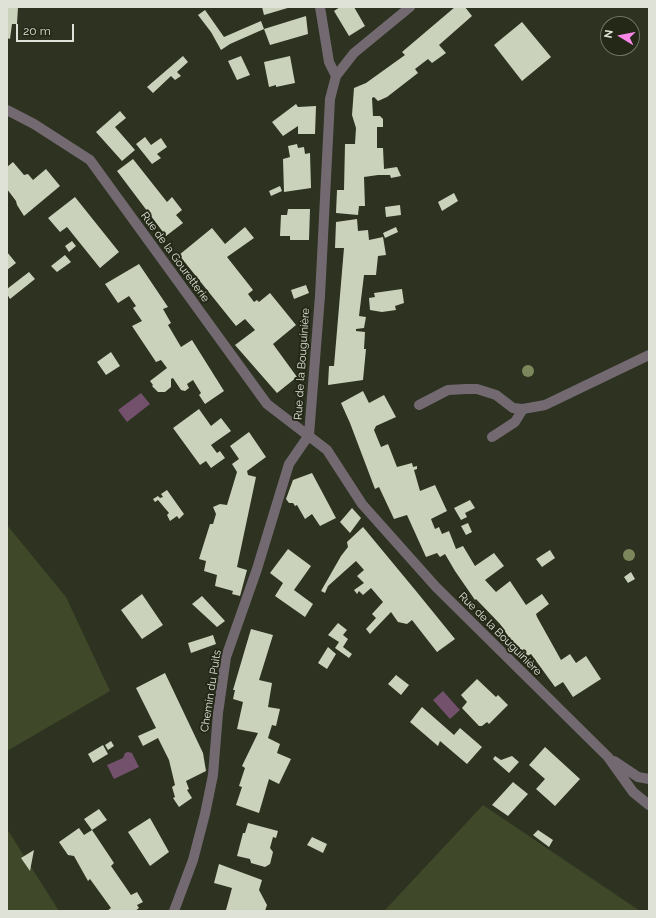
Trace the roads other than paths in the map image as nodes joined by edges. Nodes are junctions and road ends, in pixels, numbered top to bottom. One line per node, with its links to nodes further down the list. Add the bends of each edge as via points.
1 (320, 7): 3 (street, via 328,62)
2 (410, 7): 3 (street, Rue de la Bouguinière, via 354,53)
3 (336, 76): 8 (street, Rue de la Bouguinière, via 330,99 320,296)
4 (7, 110): 8 (street, Rue de la Gouretterie, via 90,160 267,404)
5 (649, 355): 7 (street, via 544,405)
6 (419, 405): 7 (street, via 448,390 477,389 496,395 513,408)
7 (523, 409): 9 (street, via 515,422)
8 (309, 435): 10 (street, Rue de la Bouguinière, via 328,450 362,504 436,588); 13 (street, Chemin du Puits, via 289,464 257,569 226,657 213,775 193,860)
9 (492, 437)
10 (608, 757): 11 (street, Rue de la Bouguinière, via 638,777); 12 (street, Rue de la Bouguinière, via 633,792)
11 (649, 779)
12 (649, 805)
13 (174, 911)

